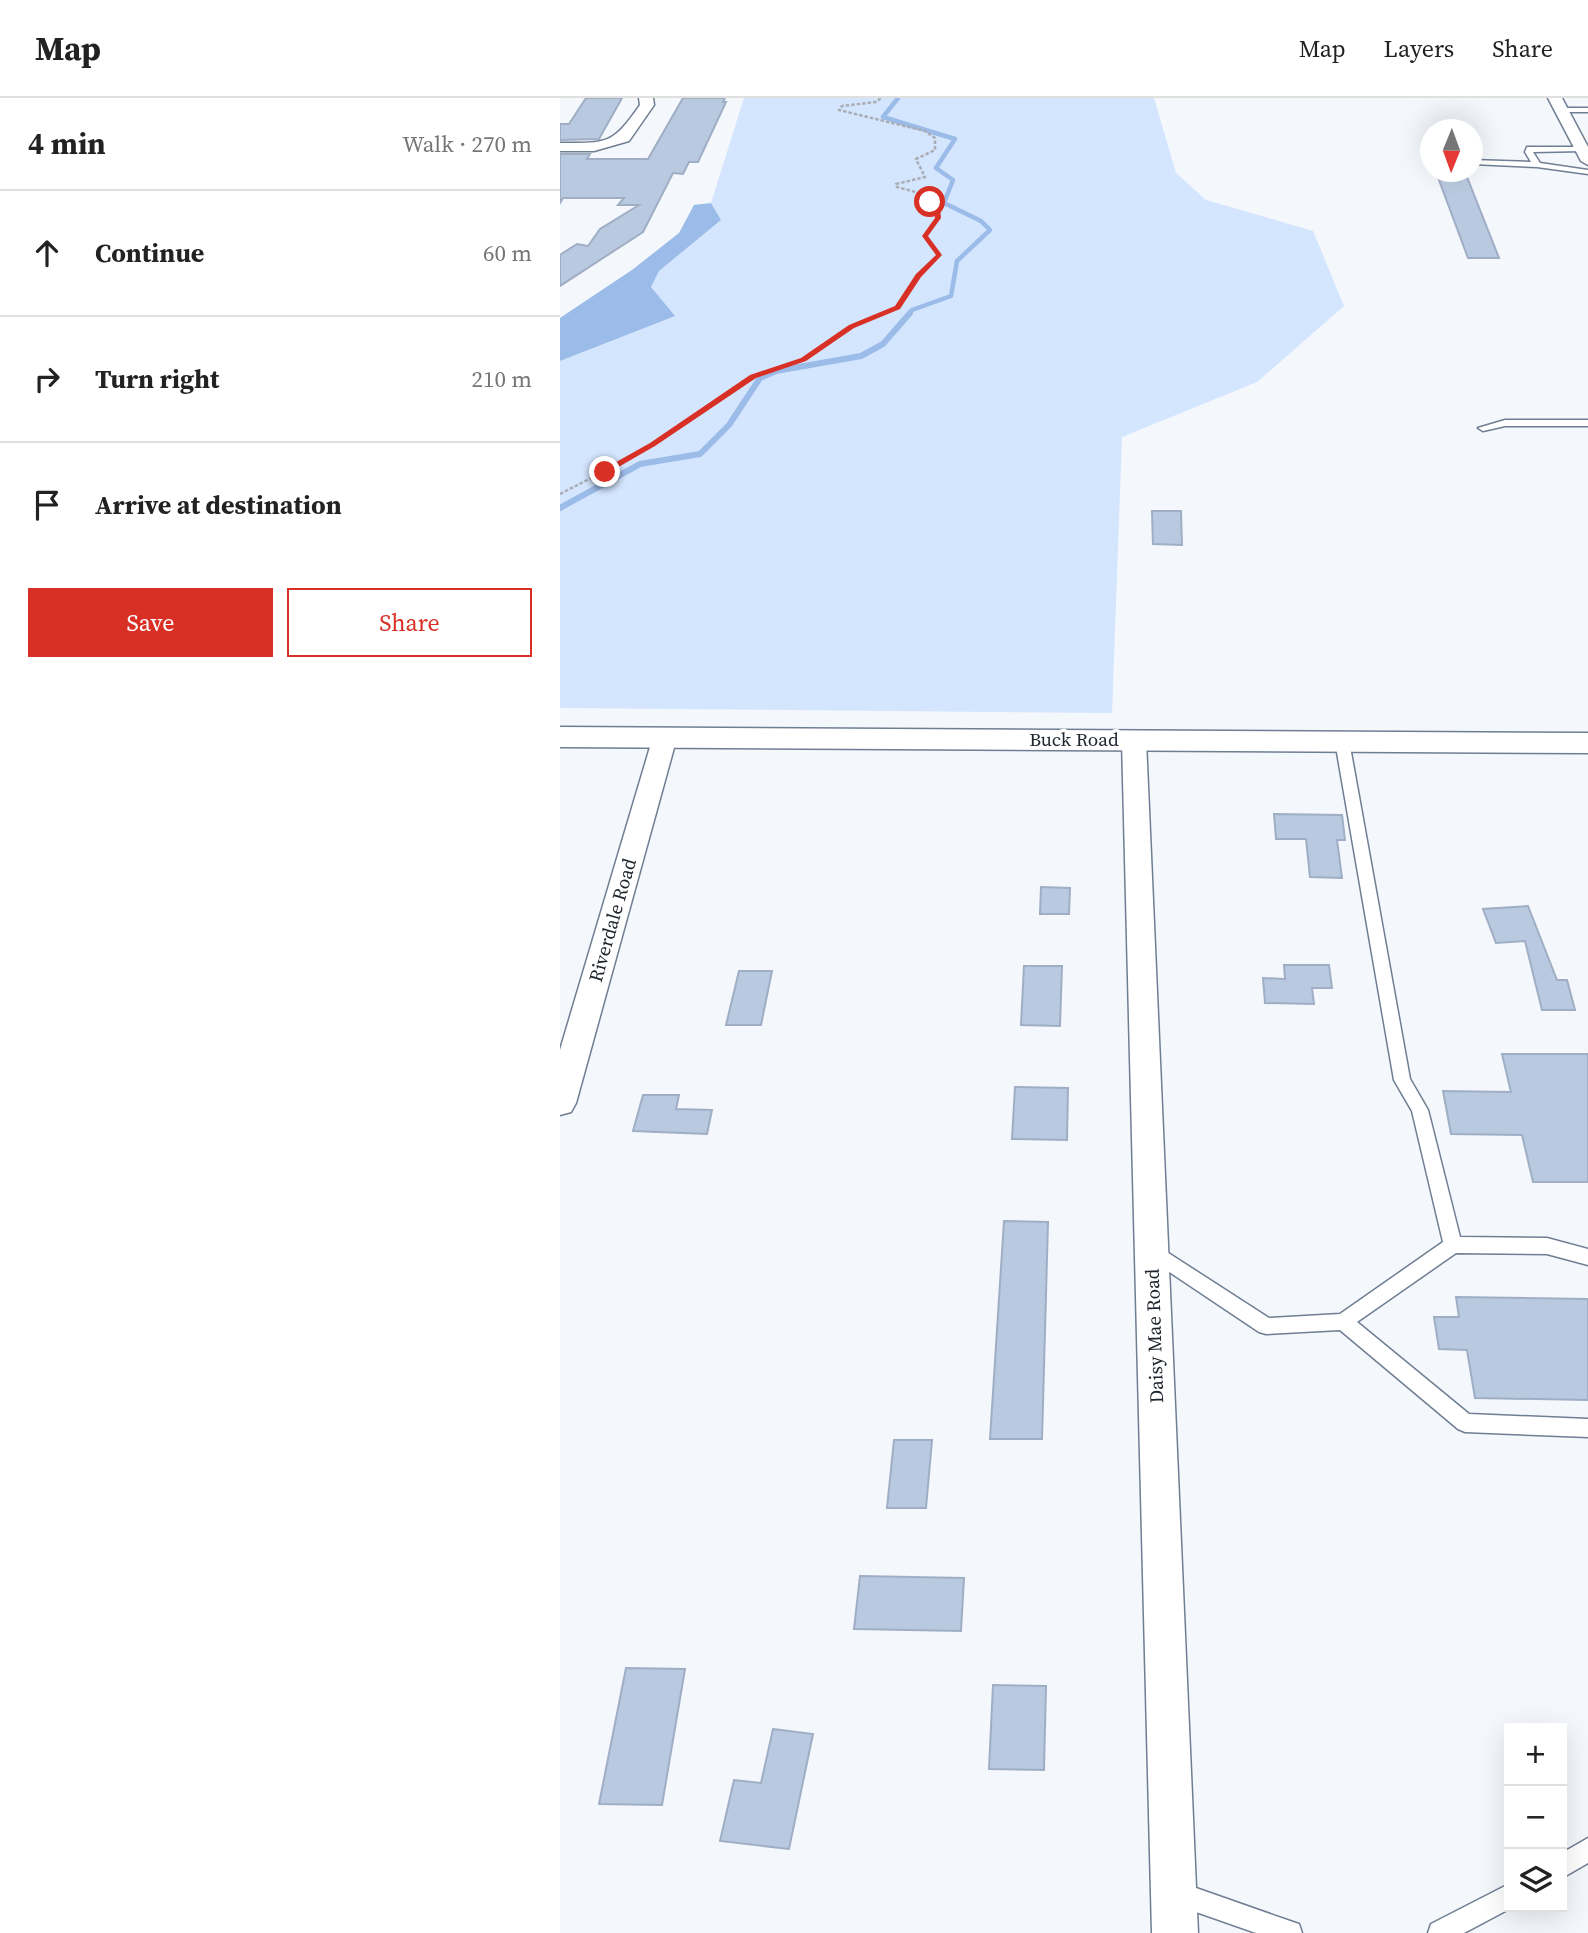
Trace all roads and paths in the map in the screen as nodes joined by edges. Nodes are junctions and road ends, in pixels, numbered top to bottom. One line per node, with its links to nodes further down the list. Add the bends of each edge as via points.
1 (646, 98): 6 (street, via 647,105 624,138 594,147)
2 (881, 98): 13 (path, via 839,110 925,131 935,138 935,150 916,159 925,177 896,184 923,194 939,214 925,236 939,255 910,293 888,314 851,327 803,360 753,377 634,456)
3 (1561, 109): 4 (lane); 5 (lane); 7 (street)
4 (1588, 110)
5 (1588, 118)
6 (560, 147)
7 (1585, 155): 9 (lane, via 1530,149)
8 (1483, 162): 9 (lane)
9 (1536, 164): 10 (lane)
10 (1588, 172)
11 (1588, 423): 12 (lane, via 1505,423)
12 (1483, 428)
13 (560, 495)
14 (560, 737): 15 (street, Buck Road)
15 (665, 737): 16 (street, Buck Road); 19 (street, Riverdale Road)
16 (1133, 740): 17 (street, Buck Road); 21 (street, Daisy Mae Road)
17 (1342, 741): 18 (street, Buck Road); 20 (lane, via 1402,1080 1420,1111)
18 (1588, 743)
19 (560, 1103)
20 (1453, 1245): 22 (lane, via 1548,1246); 23 (lane)
21 (1151, 1251): 23 (lane, via 1266,1326); 27 (street, Daisy Mae Road)
22 (1588, 1257)
23 (1343, 1322): 24 (lane, via 1465,1423)
24 (1588, 1428)
25 (1588, 1850): 26 (lane)
26 (1567, 1863)
27 (1173, 1892): 29 (street, Daisy Mae Road); 30 (lane)
28 (1504, 1899): 31 (lane)
29 (1175, 1933)
30 (1290, 1933)
31 (1440, 1933)

